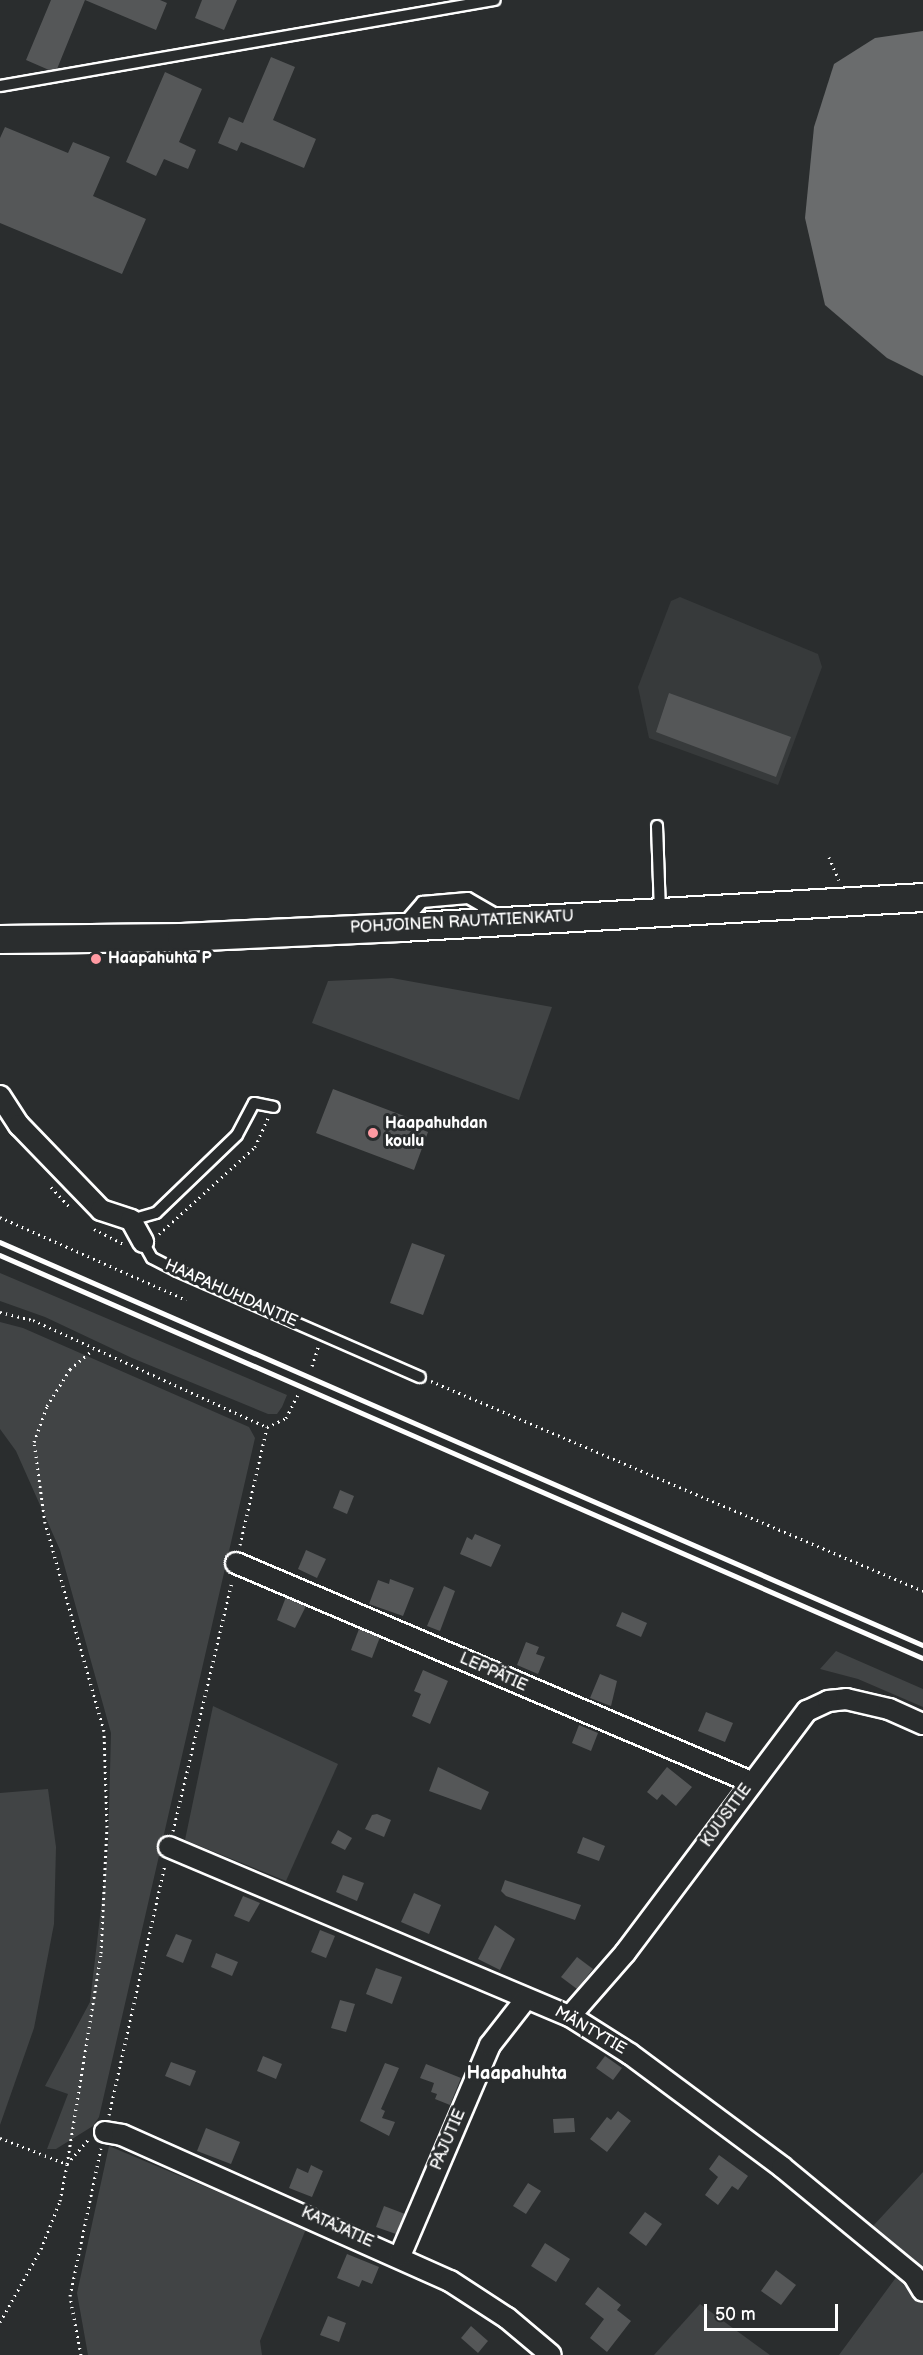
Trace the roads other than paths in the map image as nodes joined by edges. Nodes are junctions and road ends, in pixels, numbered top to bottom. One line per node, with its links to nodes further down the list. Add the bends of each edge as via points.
1 (495, 0): 2 (lane)
2 (0, 86)
3 (657, 826): 5 (lane)
4 (923, 897): 5 (street, POHJOINEN RAUTATIENKATU)
5 (660, 912): 6 (street, POHJOINEN RAUTATIENKATU, via 181,937)
6 (0, 939)
7 (0, 1096): 9 (street, via 19,1125 101,1210)
8 (274, 1107): 9 (lane, via 254,1103 237,1136 156,1213)
9 (131, 1220): 10 (street, HAAPAHUHDANTIE)
10 (143, 1242): 11 (lane, HAAPAHUHDANTIE, via 152,1258 177,1271)
11 (420, 1377)
12 (236, 1563): 14 (street, LEPPÄTIE)
13 (923, 1724): 14 (street, KUUSITIE, via 866,1702 828,1701 807,1711)
14 (751, 1782): 17 (street, KUUSITIE, via 625,1953)
15 (169, 1847): 16 (street, MÄNTYTIE)
16 (526, 1999): 17 (street, MÄNTYTIE); 19 (street, PAJUTIE, via 490,2045)
17 (570, 2016): 20 (street, MÄNTYTIE, via 630,2054 782,2167 914,2276)
18 (105, 2132): 19 (street, KATAJATIE, via 122,2135)
19 (400, 2256): 21 (street, KATAJATIE, via 482,2300)
20 (923, 2291)
21 (551, 2355)

